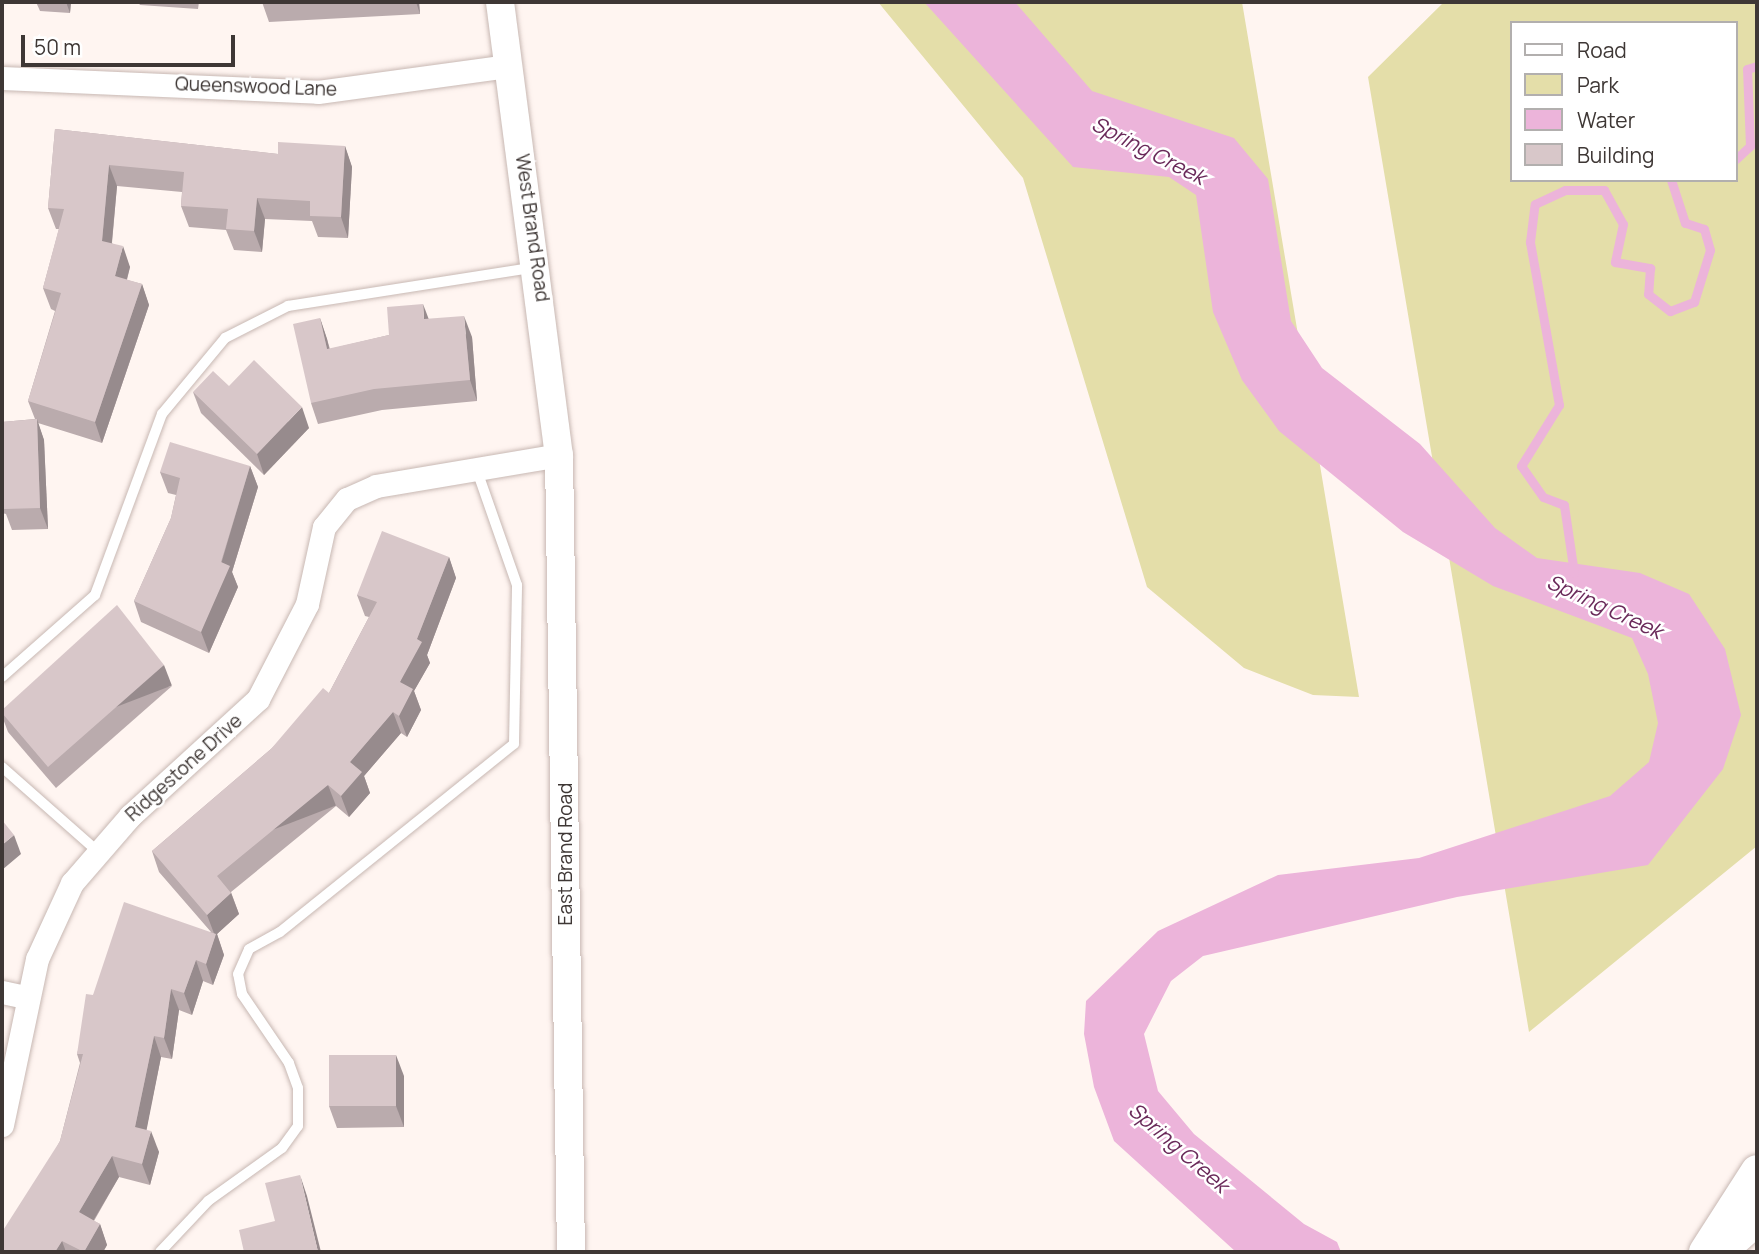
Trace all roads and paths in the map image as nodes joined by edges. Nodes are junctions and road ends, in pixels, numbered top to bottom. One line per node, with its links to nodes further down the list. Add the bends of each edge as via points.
1 (500, 2): 2 (street, West Brand Road)
2 (508, 66): 3 (street, Queenswood Lane, via 318,92); 4 (street, West Brand Road)
3 (2, 78)
4 (538, 267): 5 (street, West Brand Road); 7 (lane, via 288,306 225,338 162,414 95,596)
5 (559, 455): 6 (street, Ridgestone Drive); 16 (street, East Brand Road)
6 (476, 468): 9 (street, Ridgestone Drive, via 376,486 347,499 324,527 307,604 258,699); 15 (lane, via 517,585 514,744 280,932 249,949 238,974 242,994 289,1063 298,1088 298,1126 282,1148 208,1201)
7 (2, 677)
8 (2, 767): 9 (lane)
9 (96, 850): 11 (street, Ridgestone Drive, via 52,922)
10 (2, 992): 11 (street)
11 (26, 997): 12 (street, Ridgestone Drive)
12 (2, 1125)
13 (1757, 1171): 17 (main road)
14 (1757, 1219): 18 (main road)
15 (160, 1252)
16 (571, 1252)
17 (1705, 1252)
18 (1720, 1252)

